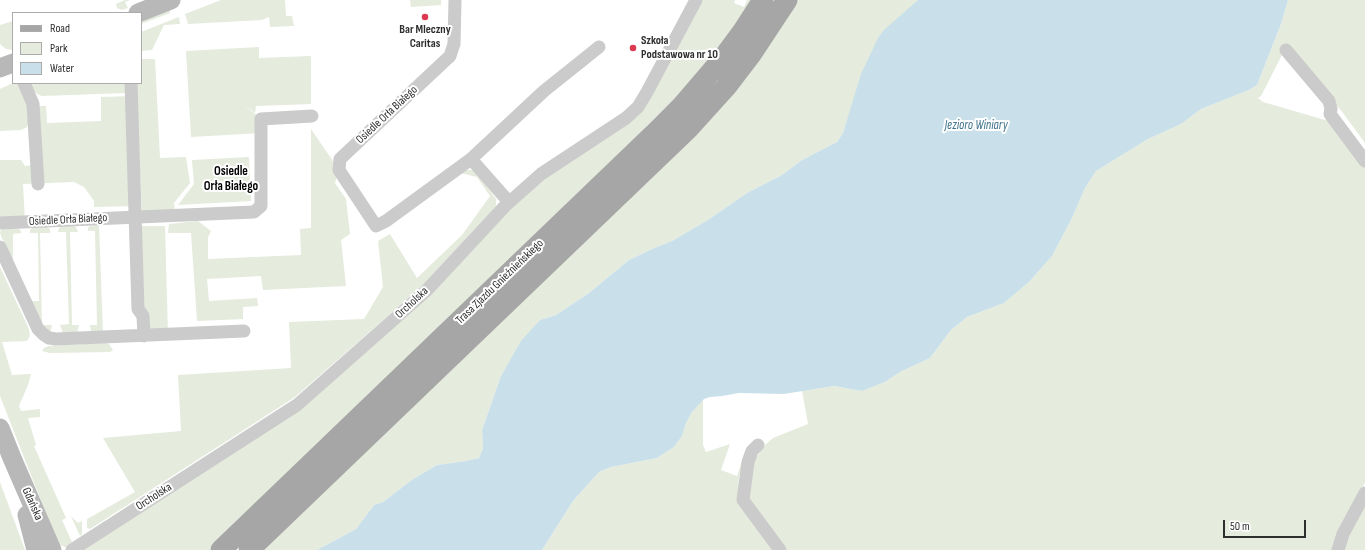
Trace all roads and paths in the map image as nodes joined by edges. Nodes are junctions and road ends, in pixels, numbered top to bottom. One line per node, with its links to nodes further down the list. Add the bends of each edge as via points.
1 (171, 0): 6 (street)
2 (455, 0): 14 (street, Osiedle Orła Białego, via 454,44 450,56 340,159 339,170 376,226 386,222)
3 (696, 0): 17 (street, Orcholska, via 638,107 614,128 541,174)
4 (763, 0): 30 (main road, Trasa Zjazdu Gnieźnieńskiego, via 723,58 682,107)
5 (786, 0): 31 (main road, Trasa Zjazdu Gnieźnieńskiego, via 748,59 688,129)
6 (141, 12)
7 (599, 47): 14 (street, via 544,91)
8 (1286, 50): 15 (street, via 1329,101 1330,114)
9 (12, 63): 10 (street)
10 (0, 68)
11 (24, 84): 16 (street, via 33,104)
12 (132, 84): 18 (street)
13 (312, 116): 18 (street, Osiedle Orła Białego, via 261,118 261,206 254,212)
14 (471, 158): 17 (street)
15 (1365, 161)
16 (38, 184)
17 (509, 202): 29 (street, Orcholska, via 426,291 297,405)
18 (136, 217): 19 (street, Osiedle Orła Białego); 22 (street, via 138,309 143,316)
19 (0, 223)
20 (0, 247): 22 (street, via 38,329 43,334 56,339)
21 (244, 331): 22 (street)
22 (142, 332)
23 (0, 428): 25 (street, Gdańska)
24 (758, 445): 32 (street, via 752,451 748,462 743,500)
25 (12, 458): 27 (street, Gdańska); 28 (street, Gdańska)
26 (1365, 493): 33 (street, via 1343,534)
27 (36, 550)
28 (52, 550)
29 (72, 550)
30 (221, 550)
31 (249, 550)
32 (780, 550)
33 (1338, 550)

